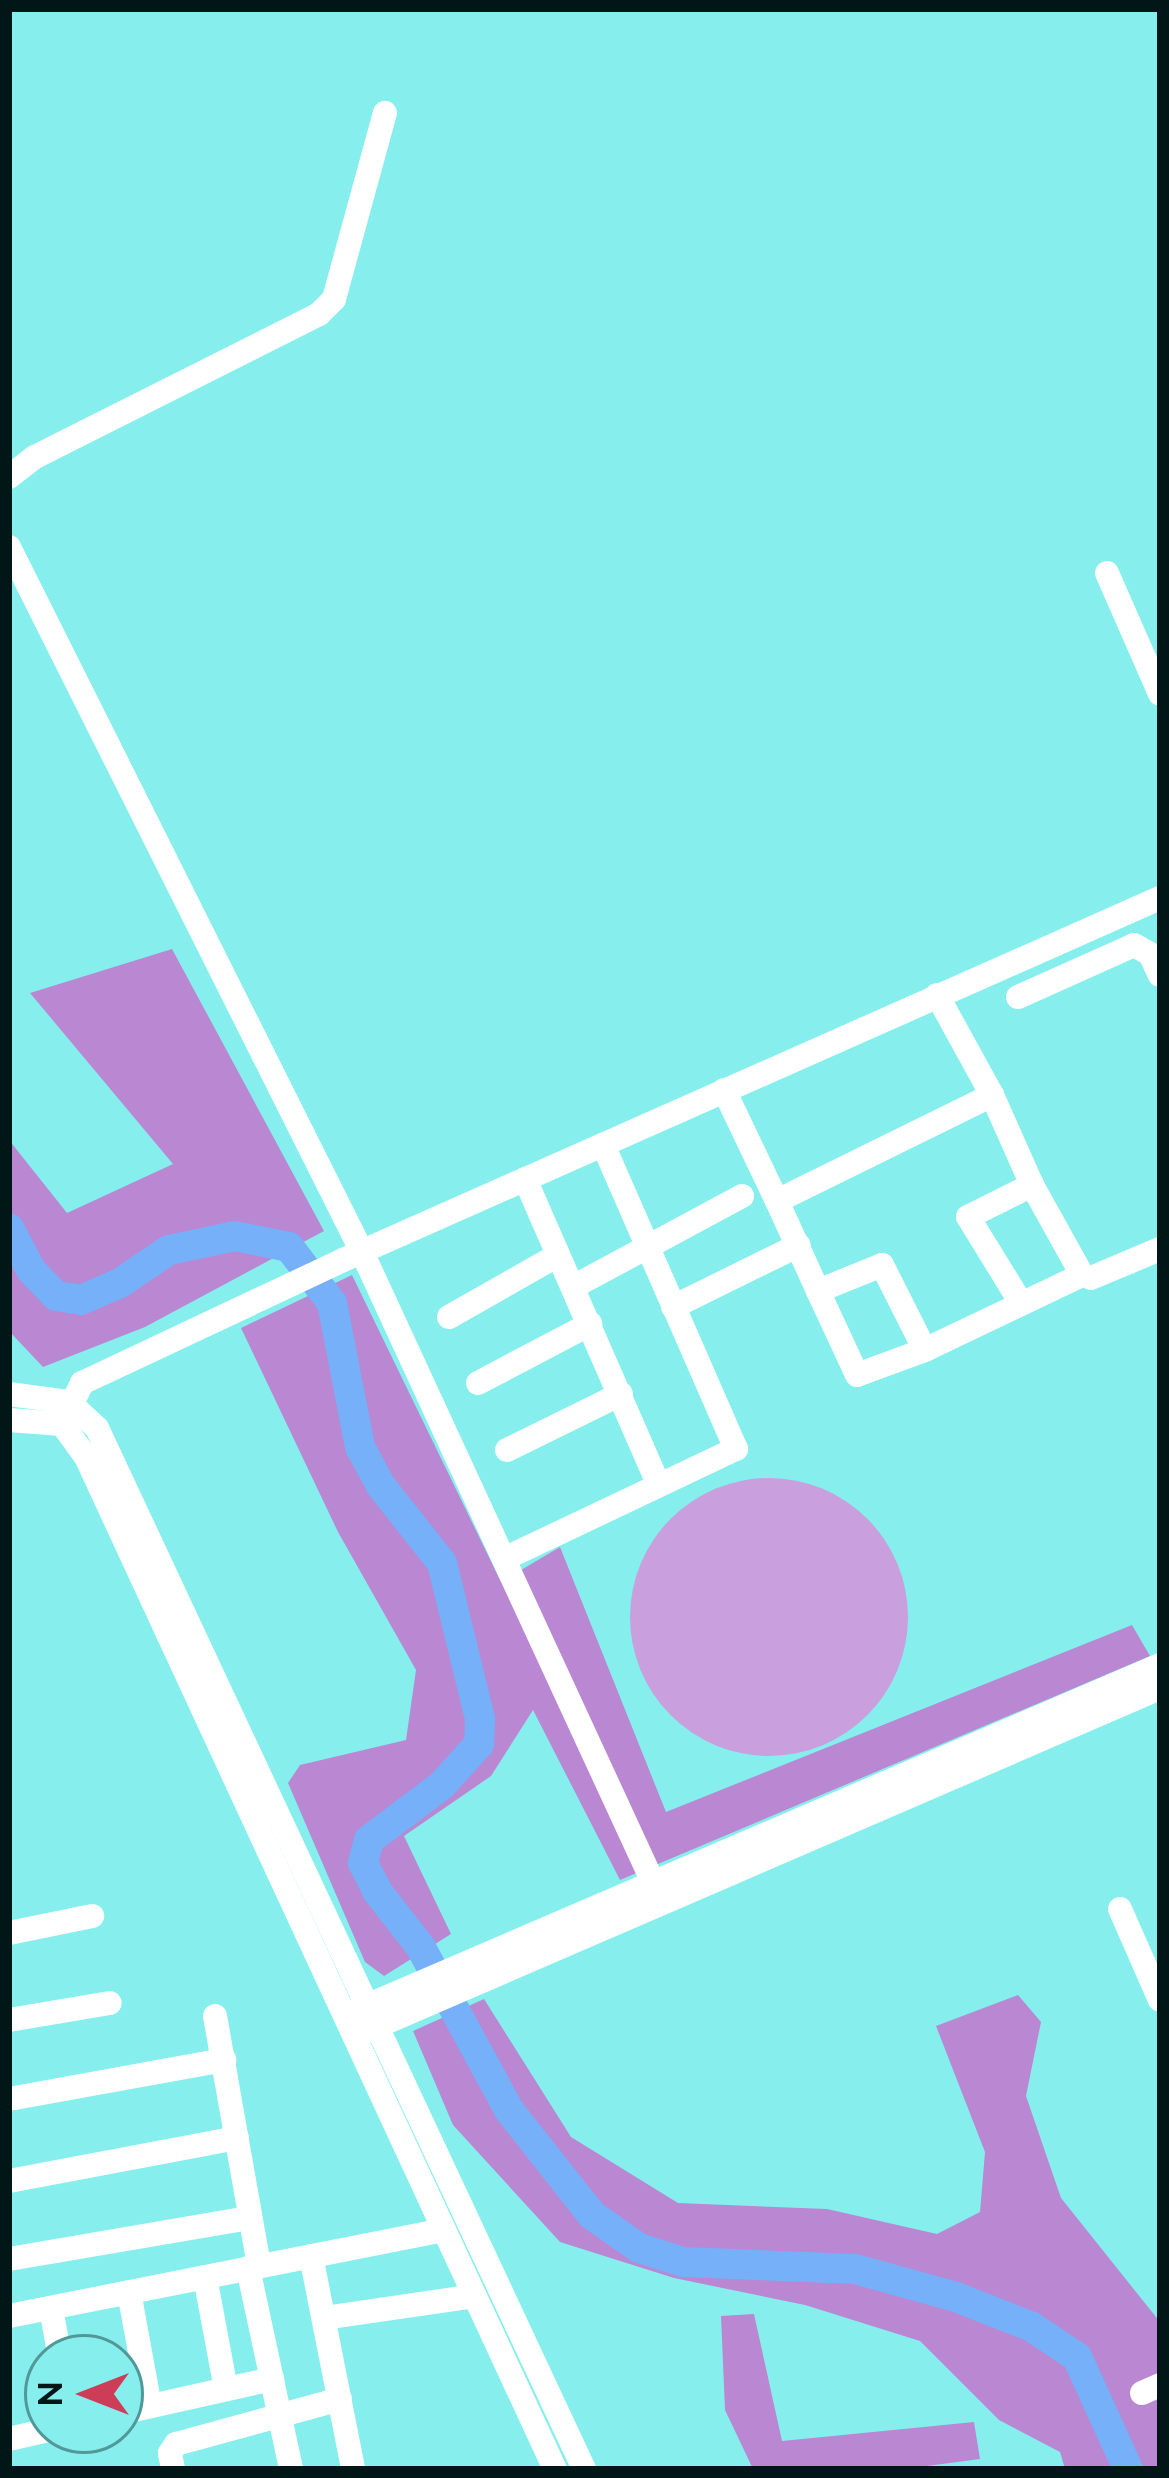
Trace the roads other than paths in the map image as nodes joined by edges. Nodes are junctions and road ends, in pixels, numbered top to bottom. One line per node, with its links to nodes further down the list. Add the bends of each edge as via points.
1 (385, 113): 2 (street, via 334,299 319,314)
2 (9, 477)
3 (9, 547): 23 (street)
4 (1107, 573): 5 (street)
5 (1160, 694)
6 (1160, 898): 7 (street)
7 (1044, 949): 9 (street); 10 (street)
8 (1160, 975): 9 (street, via 1150,954 1134,945)
9 (1056, 981): 11 (street)
10 (937, 995): 12 (street); 13 (street)
11 (1018, 997)
12 (724, 1090): 14 (street); 18 (street)
13 (992, 1095): 16 (street); 18 (street)
14 (603, 1145): 15 (street); 19 (street)
15 (524, 1179): 22 (street); 23 (street)
16 (1032, 1185): 27 (street, via 1082,1275); 27 (street, via 968,1217)
17 (742, 1196): 19 (street)
18 (777, 1201): 20 (street)
19 (647, 1245): 25 (street); 28 (street)
20 (799, 1245): 26 (street); 28 (street)
21 (1160, 1249): 24 (street)
22 (559, 1255): 25 (street); 29 (street)
23 (352, 1256): 35 (street, via 82,1383); 39 (street)
24 (1091, 1278)
25 (573, 1287): 30 (street)
26 (818, 1291): 31 (street, via 882,1265); 31 (street, via 857,1375)
27 (1021, 1303): 31 (street)
28 (673, 1306): 38 (street, via 736,1449)
29 (448, 1317)
30 (590, 1324): 32 (street); 34 (street)
31 (925, 1350)
32 (478, 1383)
33 (9, 1394): 35 (street)
34 (621, 1394): 37 (street); 38 (street)
35 (65, 1413): 36 (street); 50 (street)
36 (9, 1420)
37 (507, 1450)
38 (659, 1486): 39 (street)
39 (504, 1559): 42 (street)
40 (1160, 1665): 42 (street)
41 (1160, 1688): 42 (street)
42 (658, 1892): 50 (street)
43 (1120, 1910): 46 (street)
44 (92, 1916): 45 (street)
45 (9, 1933)
46 (1160, 2000)
47 (110, 2003): 49 (street)
48 (215, 2016): 51 (street)
49 (9, 2020)
50 (361, 2021): 56 (street); 77 (street)
51 (224, 2060): 52 (street); 53 (street)
52 (9, 2099)
53 (237, 2138): 54 (street); 55 (street)
54 (9, 2181)
55 (250, 2218): 58 (street); 59 (street)
56 (443, 2230): 57 (street); 62 (street)
57 (311, 2256): 59 (street); 65 (street)
58 (9, 2259)
59 (254, 2267): 60 (street); 67 (street)
60 (205, 2277): 61 (street); 68 (street)
61 (129, 2292): 63 (street); 70 (street)
62 (474, 2296): 65 (street); 76 (street)
63 (51, 2308): 64 (street); 66 (street)
64 (9, 2316)
65 (324, 2318): 69 (street)
66 (56, 2334)
67 (272, 2379): 68 (street); 72 (street)
68 (226, 2389): 70 (street)
69 (340, 2399): 72 (street); 75 (street)
70 (150, 2406): 71 (street)
71 (144, 2407)
72 (280, 2416): 73 (street, via 176,2444); 74 (street)
73 (172, 2469)
74 (291, 2469)
75 (353, 2469)
76 (555, 2469)
77 (584, 2469)

